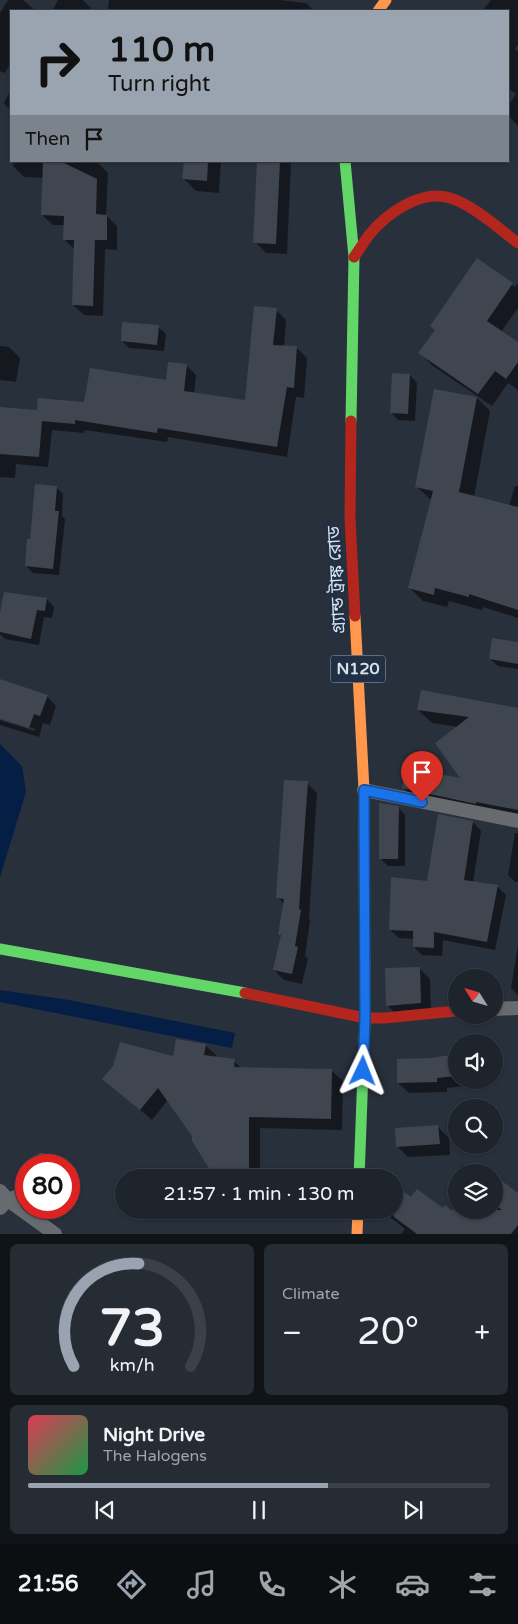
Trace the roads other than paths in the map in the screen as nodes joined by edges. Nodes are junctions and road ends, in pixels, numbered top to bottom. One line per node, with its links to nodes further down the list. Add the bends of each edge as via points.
1 (345, 162): 3 (main road, গ্র্যান্ড ট্রাঙ্ক রোড / N120)
2 (518, 243): 3 (main road, via 463,205 448,198 428,197 389,216 370,234)
3 (354, 257): 4 (main road, গ্র্যান্ড ট্রাঙ্ক রোড / N120, via 350,518)
4 (364, 790): 5 (street); 10 (main road, গ্র্যান্ড ট্রাঙ্ক রোড / N120)
5 (518, 821)
6 (0, 949): 10 (main road)
7 (518, 1008): 8 (street)
8 (503, 1009)
9 (448, 1013): 10 (main road)
10 (365, 1018): 11 (main road, গ্র্যান্ড ট্রাঙ্ক রোড / N120)
11 (359, 1169)
12 (3, 1200): 14 (street)
13 (358, 1219): 15 (main road)
14 (55, 1234)
15 (357, 1234)

